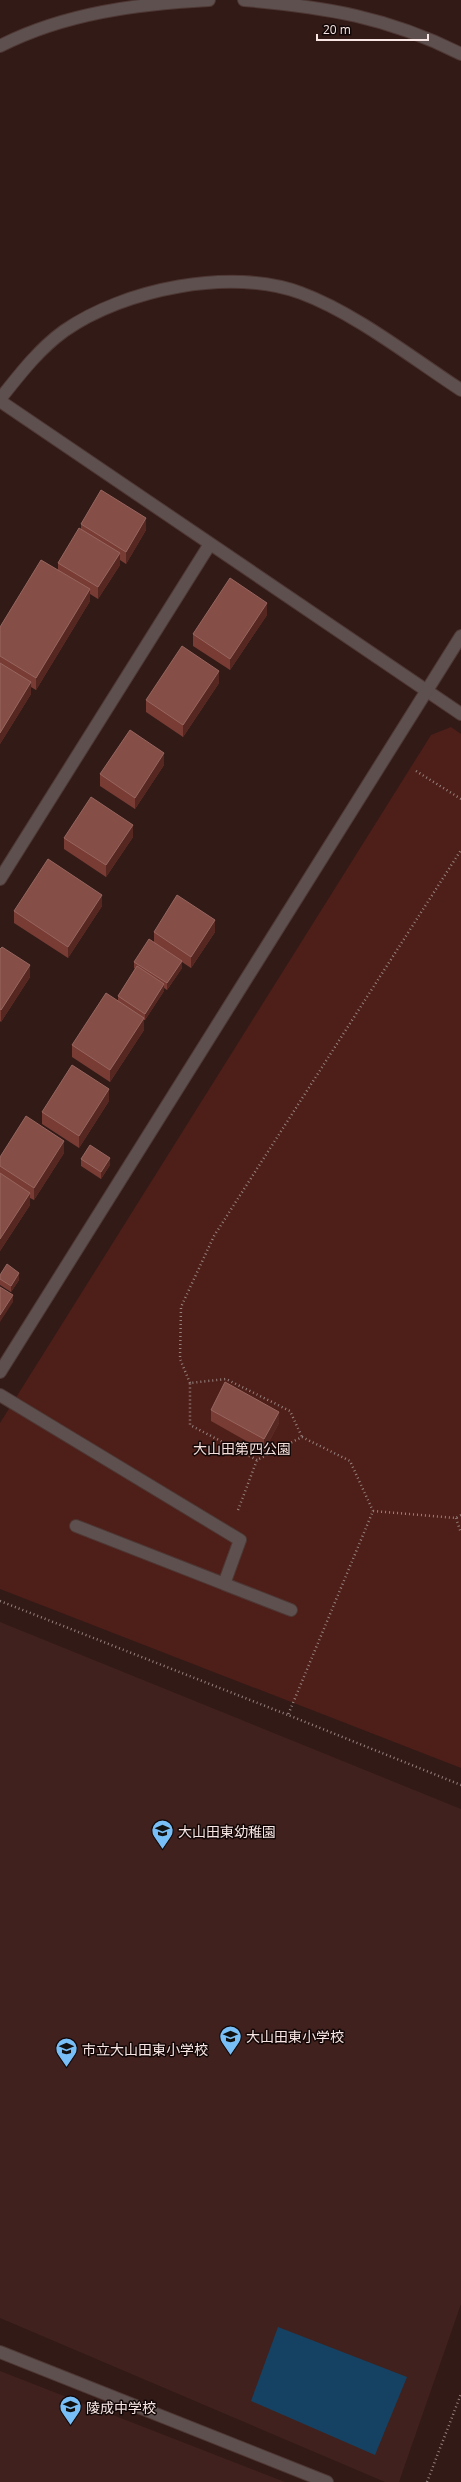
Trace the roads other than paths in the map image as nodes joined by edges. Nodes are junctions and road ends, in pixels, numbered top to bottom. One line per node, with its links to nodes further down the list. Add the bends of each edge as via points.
1 (209, 0): 3 (street, via 169,2 98,13 24,34)
2 (244, 0): 4 (street, via 340,10 391,24)
3 (0, 46)
4 (461, 54)
5 (461, 390): 6 (street, via 331,307 300,293 268,286 200,283 167,288 133,298 70,328 33,358)
6 (0, 400): 7 (street)
7 (210, 544): 9 (street); 11 (street)
8 (461, 636): 9 (street)
9 (426, 691): 10 (street); 12 (street)
10 (461, 714)
11 (0, 879)
12 (0, 1372)
13 (0, 1395): 14 (street, via 240,1540 224,1584 287,1609)
14 (76, 1526)
15 (0, 2352): 16 (street)
16 (327, 2482)

